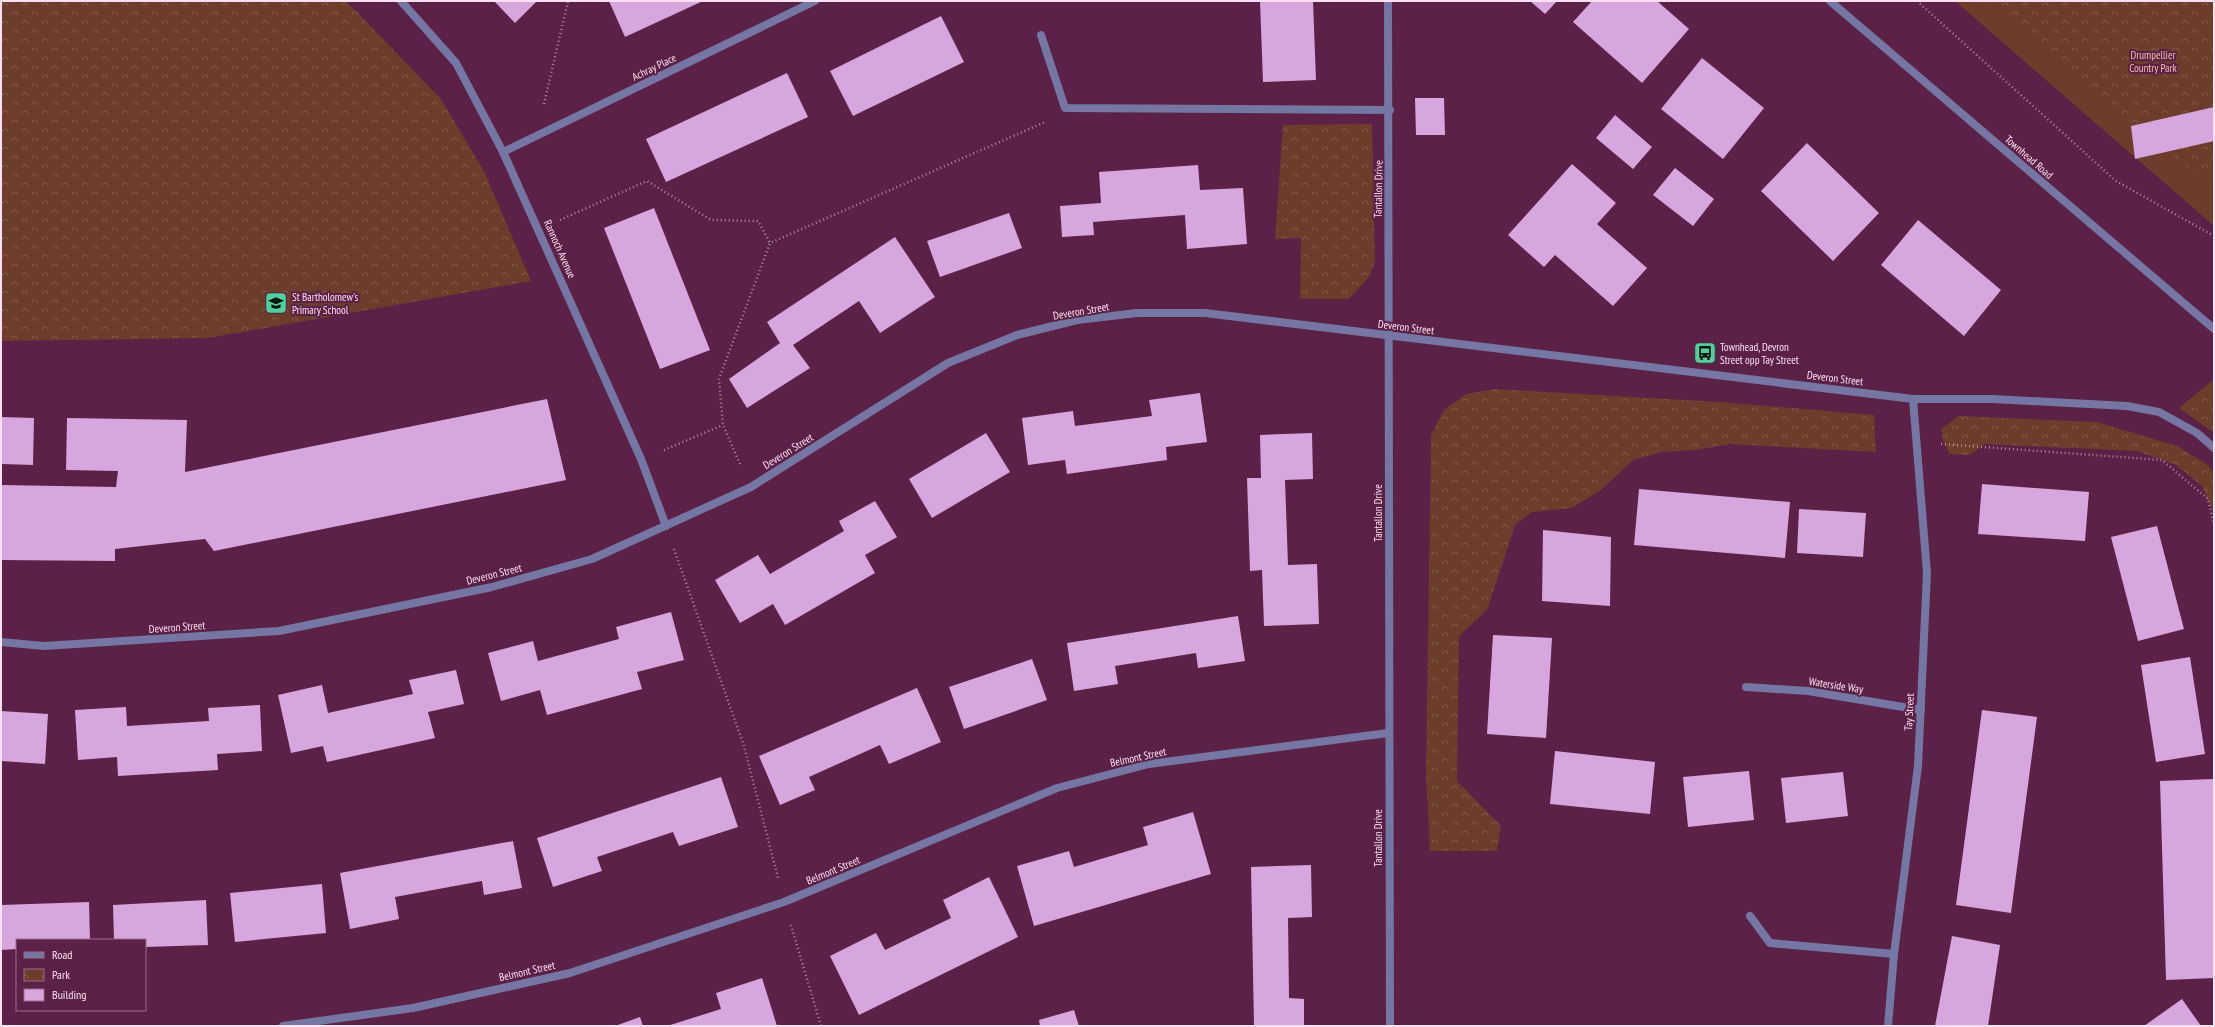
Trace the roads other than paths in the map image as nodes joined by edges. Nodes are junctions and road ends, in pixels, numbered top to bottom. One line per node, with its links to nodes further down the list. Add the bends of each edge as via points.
1 (401, 1): 7 (street, Rannoch Avenue, via 456,63)
2 (815, 1): 7 (street, Achray Place)
3 (1388, 1): 6 (street, Tantallon Drive)
4 (1830, 1): 8 (street, Townhead Road)
5 (1041, 35): 6 (street, via 1065,108)
6 (1390, 110): 9 (street, Tantallon Drive)
7 (503, 152): 12 (street, Rannoch Avenue, via 641,460)
8 (2214, 329)
9 (1389, 336): 10 (street, Deveron Street); 12 (street, Deveron Street, via 1204,313 1137,313 1077,320 1017,335 948,363 751,487); 16 (street, Tantallon Drive)
10 (1913, 398): 11 (street, Deveron Street, via 2127,406 2159,412 2197,433); 15 (street, Tay Street, via 1927,573)
11 (2214, 448)
12 (666, 526): 13 (street, Deveron Street, via 592,559 492,587 279,631 44,646)
13 (1, 642)
14 (1746, 687): 15 (street, Waterside Way, via 1808,691)
15 (1921, 710): 18 (street, Tay Street, via 1918,766)
16 (1388, 733): 19 (street, Belmont Street, via 1149,764 1057,788 784,902 570,973 413,1008); 20 (street, Tantallon Drive)
17 (1750, 916): 18 (street, via 1770,943)
18 (1894, 954): 21 (street, Tay Street)
19 (283, 1026)
20 (1390, 1026)
21 (1888, 1026)

